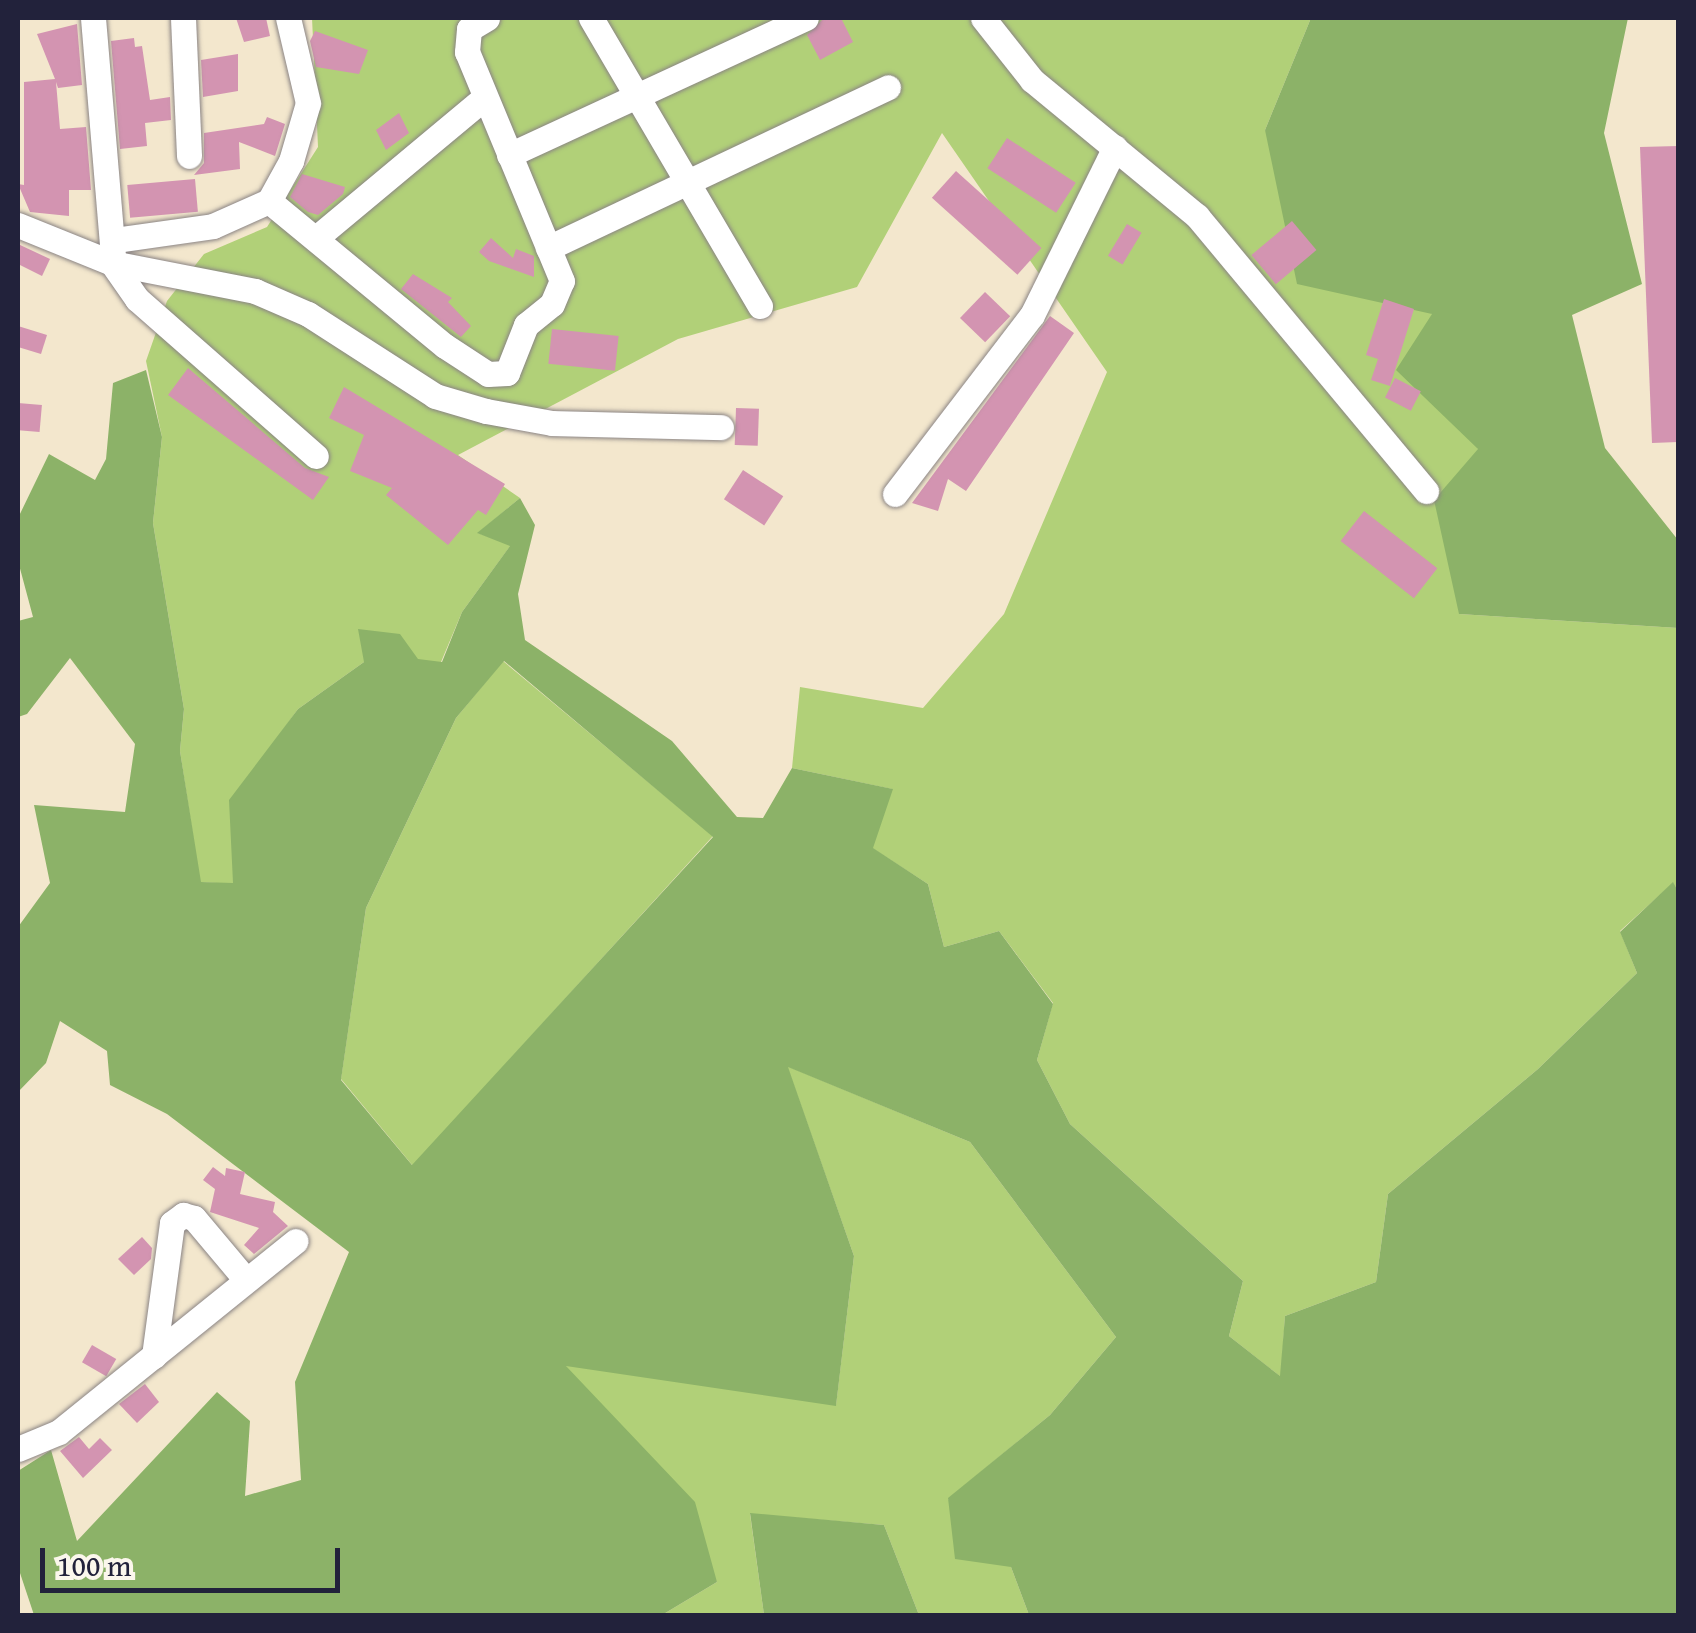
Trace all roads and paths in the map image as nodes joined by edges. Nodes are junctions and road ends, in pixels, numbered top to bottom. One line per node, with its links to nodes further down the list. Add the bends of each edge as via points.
1 (93, 18): 19 (street)
2 (182, 18): 13 (street)
3 (288, 18): 15 (street, via 308,103 291,161)
4 (487, 18): 10 (street, via 469,28 465,43)
5 (590, 18): 9 (street)
6 (806, 18): 9 (street)
7 (982, 18): 11 (street, via 1032,80)
8 (888, 87): 14 (street)
9 (637, 96): 12 (street); 14 (street)
10 (486, 97): 12 (street); 17 (street)
11 (1115, 147): 23 (street, via 1242,265); 24 (street, via 1032,316)
12 (509, 155): 18 (street)
13 (189, 156)
14 (687, 182): 18 (street); 20 (street)
15 (269, 201): 17 (street); 19 (street, via 213,226)
16 (18, 225): 19 (street)
17 (316, 238): 18 (street, via 444,346 496,376 507,373 526,326 560,294)
18 (548, 248)
19 (114, 252): 21 (street, via 254,291 308,314 436,396 486,411 552,423); 22 (street, via 137,299)
20 (760, 306)
21 (721, 427)
22 (316, 456)
23 (1426, 490)
24 (895, 494)
25 (296, 1241): 26 (street)
26 (246, 1280): 27 (street); 27 (street, via 194,1218 183,1215 172,1223)
27 (154, 1356): 28 (street, via 59,1432)
28 (18, 1449)

